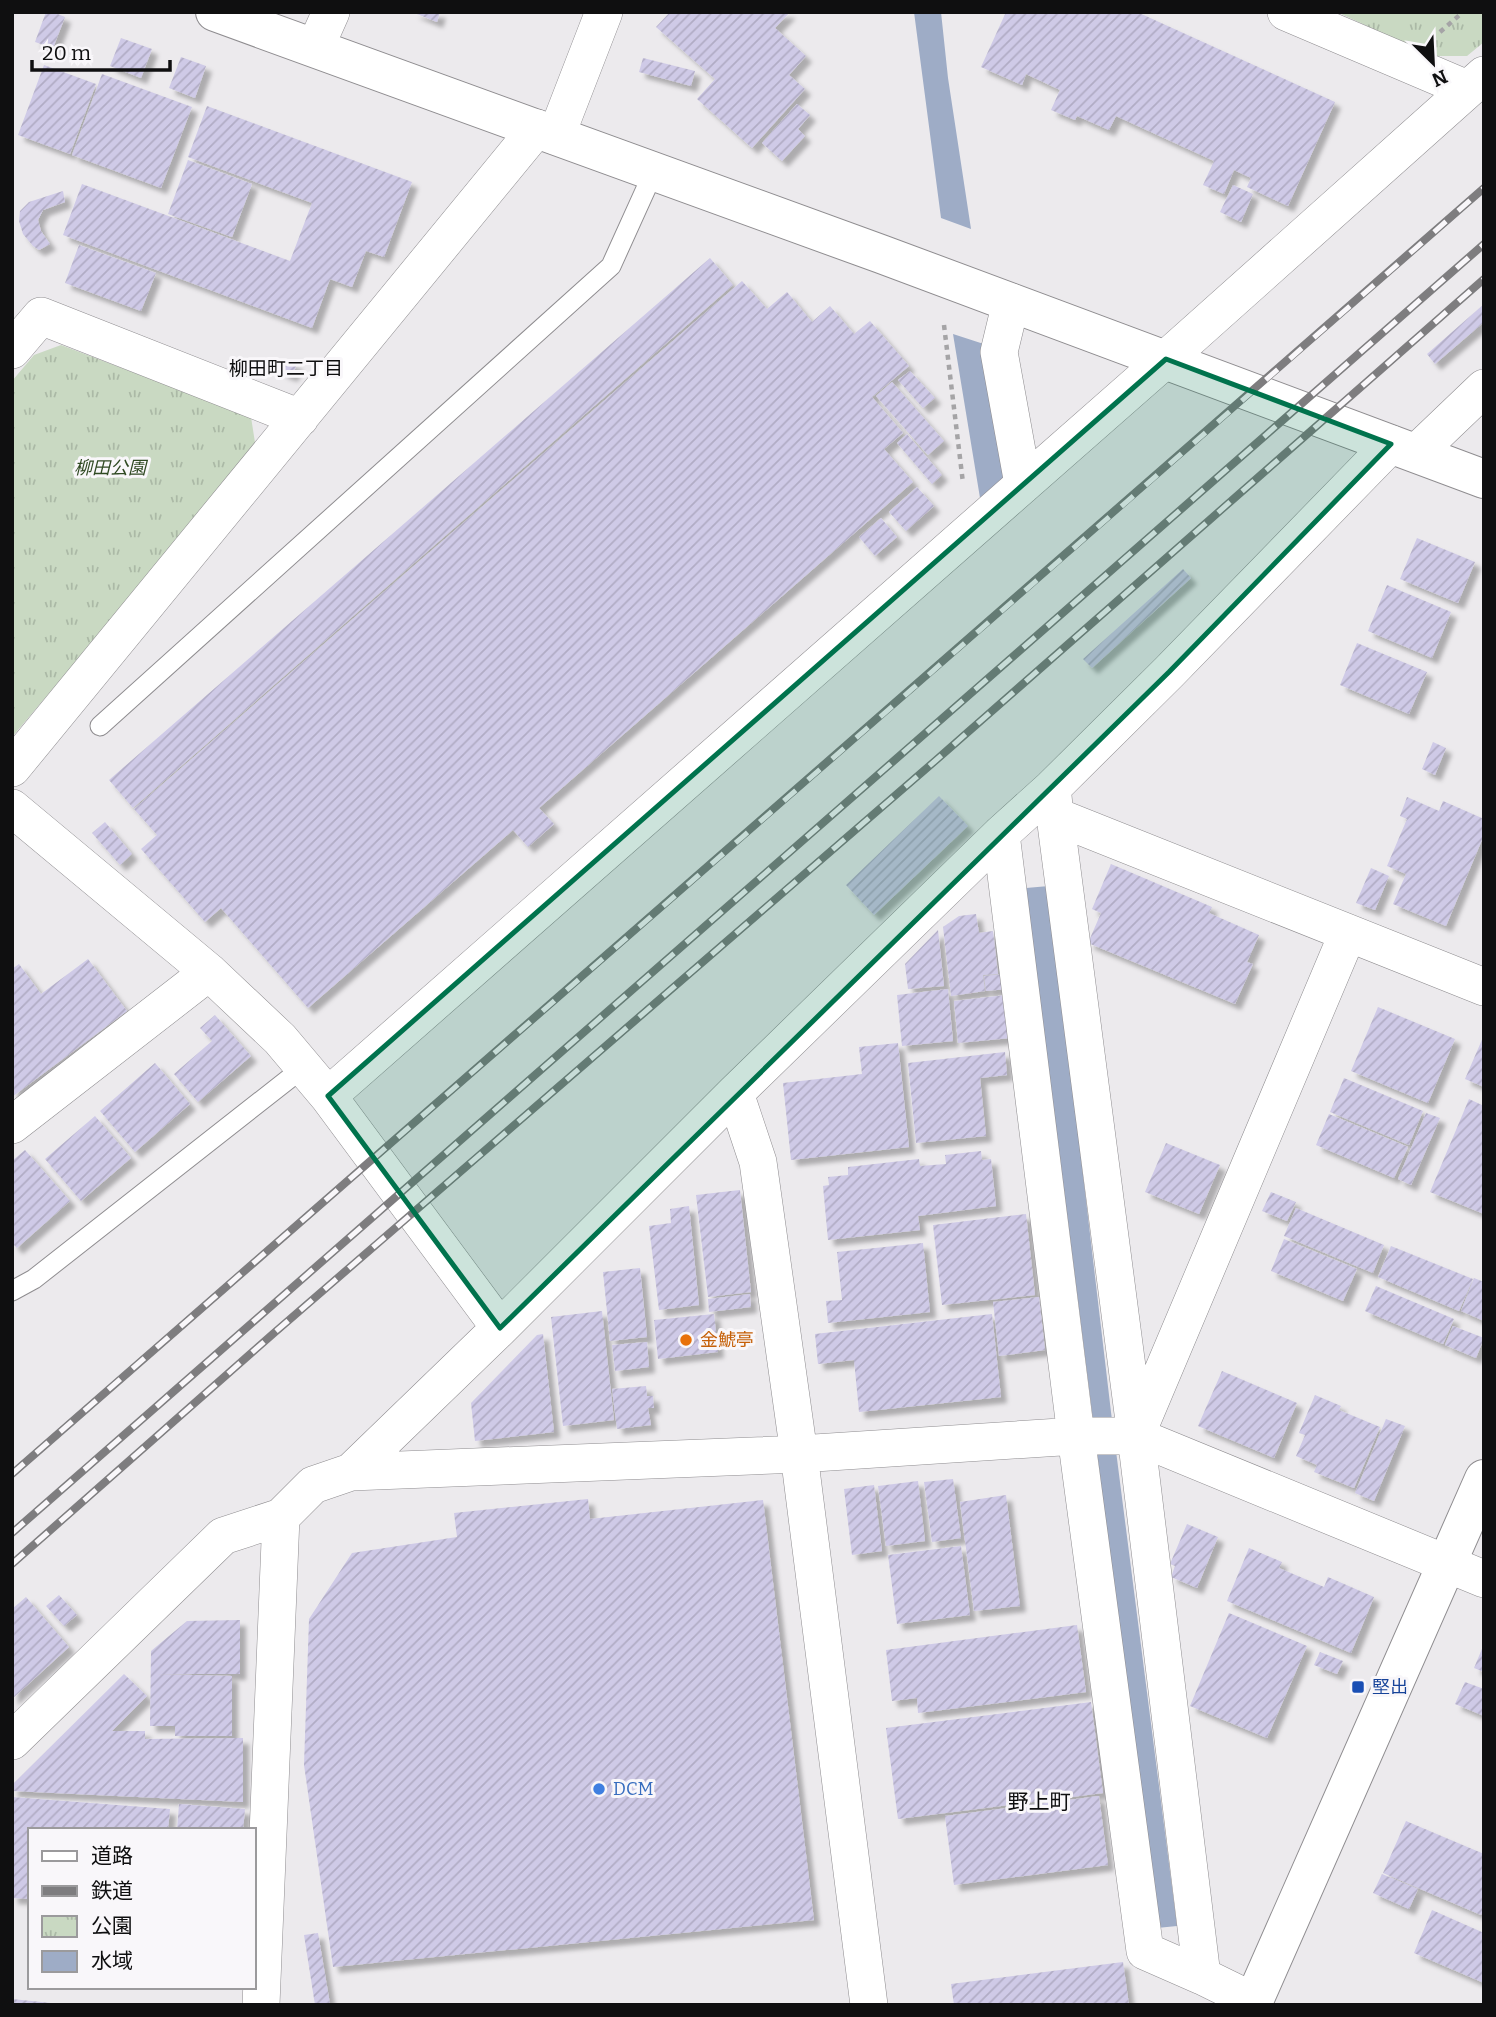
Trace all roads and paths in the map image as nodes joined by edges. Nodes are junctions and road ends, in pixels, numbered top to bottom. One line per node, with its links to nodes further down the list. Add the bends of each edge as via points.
1 (215, 12): 5 (street)
2 (331, 12): 5 (street)
3 (604, 12): 7 (street)
4 (1286, 12): 6 (street)
5 (315, 48): 7 (street)
6 (1475, 82): 12 (street)
7 (547, 132): 8 (street); 14 (street)
8 (654, 171): 9 (street); 19 (lane, via 611,266)
9 (937, 275): 10 (street); 18 (path)
10 (1011, 302): 12 (street); 17 (street, via 999,352)
11 (12, 350): 14 (street, via 41,316)
12 (1166, 359): 15 (street); 17 (street)
13 (1484, 388): 15 (street)
14 (300, 418): 20 (street)
15 (1403, 449): 16 (street); 21 (street, via 1169,673)
16 (1484, 479)
17 (1023, 484): 18 (street)
18 (969, 533): 29 (street)
19 (100, 726)
20 (12, 768)
21 (1054, 802): 23 (street); 24 (street); 33 (street)
22 (12, 808): 25 (street)
23 (1001, 834): 28 (street); 33 (street)
24 (1348, 933): 26 (street); 33 (street)
25 (209, 972): 27 (street); 30 (street)
26 (1484, 988)
27 (304, 1067): 29 (street); 31 (lane, via 34,1279)
28 (735, 1093): 32 (street); 34 (street, via 758,1162)
29 (328, 1096): 32 (street)
30 (12, 1125)
31 (12, 1291)
32 (500, 1328): 35 (street)
33 (1105, 1436): 34 (street); 38 (street); 41 (street); 41 (street, via 1144,1951)
34 (799, 1454): 35 (street); 44 (street)
35 (351, 1472): 37 (street, via 313,1485)
36 (1484, 1479): 38 (street)
37 (281, 1517): 40 (street, via 223,1536); 43 (street)
38 (1447, 1564): 39 (street); 42 (street)
39 (1484, 1579)
40 (12, 1741)
41 (1202, 1976): 42 (street)
42 (1252, 2003)
43 (261, 2005)
44 (870, 2005)

